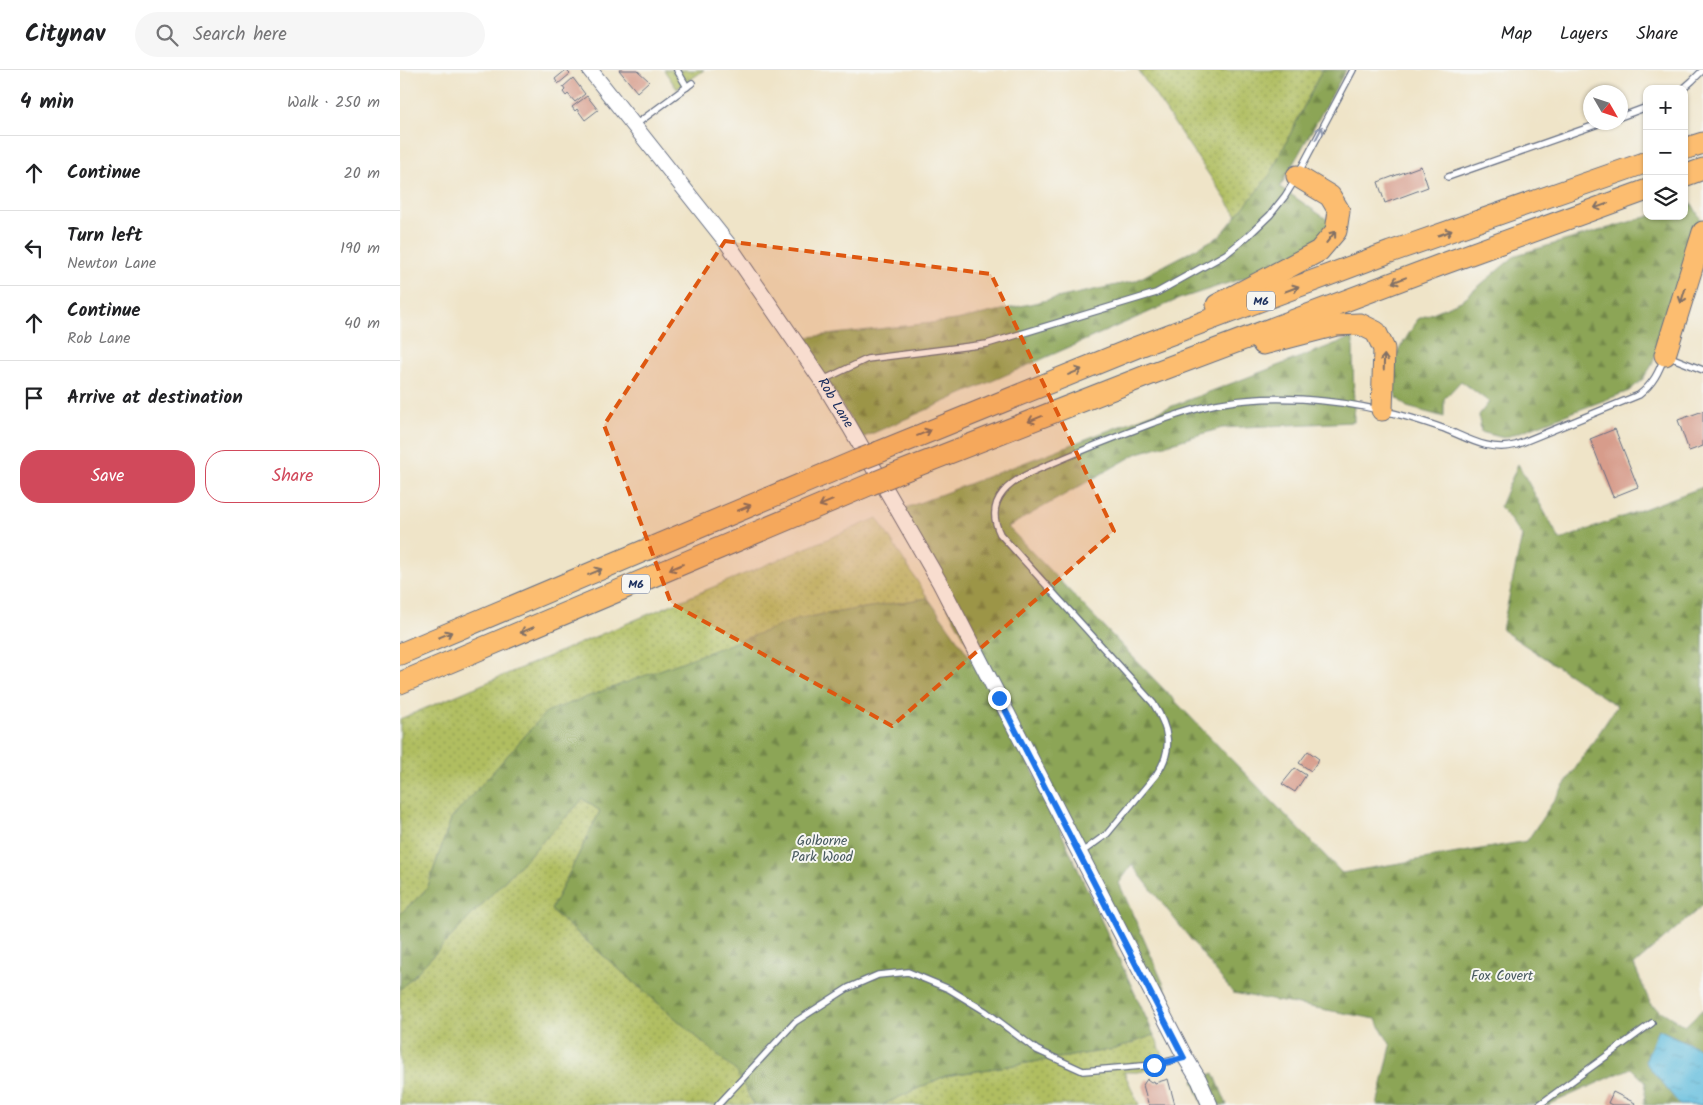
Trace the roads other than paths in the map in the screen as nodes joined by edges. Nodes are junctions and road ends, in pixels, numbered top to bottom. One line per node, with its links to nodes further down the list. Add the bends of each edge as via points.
1 (590, 70): 8 (street, Rob Lane)
2 (677, 70): 8 (lane, via 689,85)
3 (1353, 70): 15 (lane, one-way to 3)
4 (1703, 70): 5 (lane)
5 (1687, 85)
6 (1643, 108): 7 (lane)
7 (1628, 114)
8 (635, 125): 23 (street, Rob Lane, via 728,244)
9 (1583, 130): 16 (lane)
10 (1703, 142): 11 (highway)
11 (1688, 148)
12 (1643, 163): 19 (highway, M6, one-way to 12, via 1390,252)
13 (1703, 169): 14 (highway)
14 (1687, 175)
15 (1297, 176): 19 (highway, one-way to 15, via 1319,251 1336,231 1339,211 1330,196); 23 (lane, via 1285,196 1248,236 1226,254 1156,293 987,344 867,359)
16 (1448, 178)
17 (1643, 191): 22 (highway, M6, one-way to 22)
18 (1703, 232): 20 (highway, one-way to 20)
19 (1137, 347): 25 (highway, M6, one-way to 19, bridge, via 856,461)
20 (1664, 355): 21 (lane); 24 (lane, via 1654,380 1639,395 1506,448 1488,447)
21 (1703, 370)
22 (1150, 374): 24 (highway, one-way to 22, via 1384,350 1376,332 1360,324 1336,325); 26 (highway, M6, one-way to 26, bridge, via 871,484)
23 (822, 380): 27 (street, Rob Lane, via 940,583)
24 (1382, 410): 27 (lane, via 1335,402 1287,399 1253,399 1193,409 1026,474 1003,493 993,515 1000,534 1153,703 1165,725 1168,753 1163,765 1107,834)
25 (400, 654)
26 (400, 683)
27 (1080, 854): 29 (street, Rob Lane)
28 (1652, 1023): 32 (lane)
29 (1184, 1058): 30 (lane, via 1154,1065 1083,1071 1037,1050 949,989 901,972 878,975 848,988 795,1022); 31 (street, Rob Lane)
30 (718, 1105)
31 (1210, 1105)
32 (1538, 1105)

